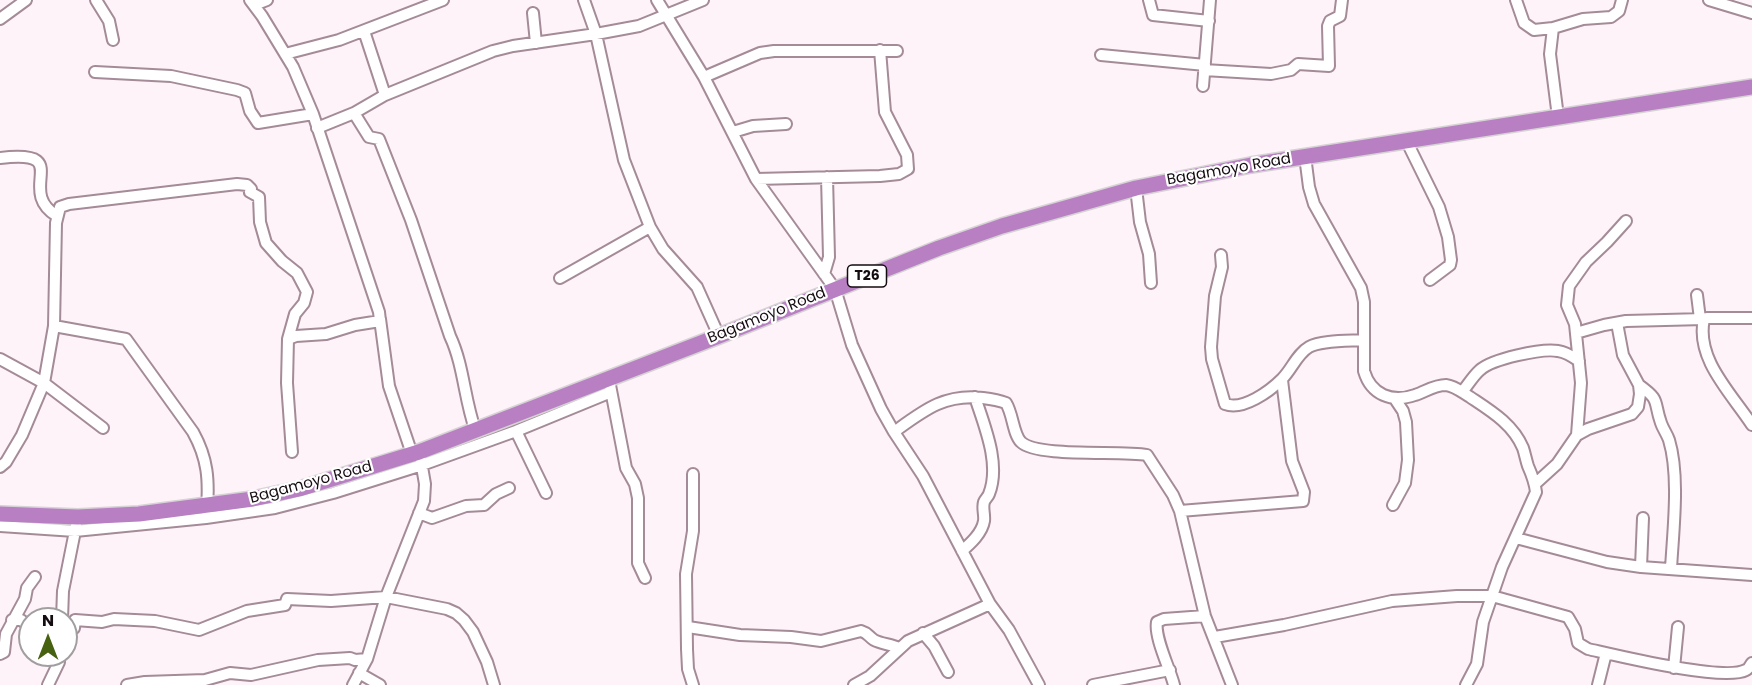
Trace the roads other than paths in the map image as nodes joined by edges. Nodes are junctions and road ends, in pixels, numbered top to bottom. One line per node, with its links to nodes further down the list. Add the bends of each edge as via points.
1 (26, 0): 18 (street)
2 (96, 0): 23 (street, via 109,21)
3 (267, 0): 14 (street)
4 (443, 0): 21 (street)
5 (584, 0): 22 (street)
6 (657, 0): 17 (street)
7 (704, 0): 17 (street)
8 (1149, 0): 19 (street, via 1153,15)
9 (1210, 0): 19 (street)
10 (1342, 0): 29 (street, via 1340,16 1330,21 1328,27 1329,66 1298,64 1271,75)
11 (1516, 0): 20 (street, via 1527,26 1534,30)
12 (1622, 0): 20 (street, via 1619,11 1611,17 1583,19)
13 (1709, 0): 16 (street)
14 (252, 2): 27 (street)
15 (533, 13): 24 (street)
16 (1752, 13)
17 (666, 16): 22 (street); 31 (street)
18 (0, 19)
19 (1209, 21): 29 (street)
20 (1553, 28): 37 (street, via 1550,54)
21 (364, 31): 27 (street); 34 (street)
22 (596, 34): 24 (street); 49 (street, via 624,160)
23 (113, 40)
24 (536, 43): 34 (street, via 493,51)
25 (880, 50): 26 (street); 31 (street, via 760,53); 44 (street, via 885,112 908,155 908,169 898,174)
26 (897, 51)
27 (285, 54): 36 (street)
28 (1101, 55): 29 (street)
29 (1205, 67): 32 (street)
30 (95, 72): 36 (street, via 171,76 237,90 245,93 258,123)
31 (704, 77): 40 (street)
32 (1203, 86)
33 (1752, 87): 37 (highway, Bagamoyo Road / T26)
34 (385, 95): 35 (street)
35 (354, 113): 39 (street); 77 (street, via 369,137 379,140 411,220 458,354)
36 (313, 114): 39 (street)
37 (1558, 117): 41 (highway, Bagamoyo Road / T26)
38 (786, 124): 40 (street)
39 (317, 128): 58 (street)
40 (733, 132): 45 (street)
41 (1406, 140): 42 (highway, Bagamoyo Road / T26); 53 (street, via 1439,207 1448,237 1450,265)
42 (1305, 156): 46 (highway, Bagamoyo Road / T26); 65 (street, via 1314,204 1361,288)
43 (0, 158): 47 (street, via 26,155 37,159 41,166 42,201)
44 (827, 177): 45 (street); 51 (street, via 829,257)
45 (756, 179): 51 (street)
46 (1136, 188): 54 (street); 55 (highway, Bagamoyo Road / T26, via 1002,226)
47 (57, 216): 61 (street); 64 (street, via 60,207 69,204 247,185 259,197 266,243 297,273 307,292)
48 (1626, 221): 62 (street, via 1570,283 1567,305)
49 (650, 227): 52 (street); 63 (street, via 663,249 697,287)
50 (1221, 255): 68 (street, via 1211,347 1225,404 1246,404)
51 (824, 274): 55 (street)
52 (560, 278)
53 (1430, 280)
54 (1151, 283)
55 (835, 289): 63 (highway, Bagamoyo Road / T26); 79 (street, via 860,364)
56 (1696, 295): 59 (street)
57 (1752, 318): 59 (street)
58 (380, 319): 64 (street, via 326,334); 82 (street, via 389,386)
59 (1702, 319): 60 (street); 75 (street, via 1703,340 1714,372)
60 (1617, 323): 62 (street); 71 (street, via 1623,355)
61 (54, 326): 69 (street); 90 (street, via 126,339 201,446 208,475)
62 (1576, 333): 67 (street)
63 (719, 336): 70 (highway, Bagamoyo Road / T26)
64 (288, 339): 81 (street)
65 (1364, 340): 68 (street, via 1312,345 1301,353); 74 (street, via 1366,378 1374,390)
66 (0, 358): 69 (street)
67 (1579, 361): 72 (street, via 1555,350 1538,351 1481,369); 80 (street)
68 (1282, 380): 89 (street, via 1292,461 1304,492 1303,501)
69 (44, 382): 76 (street); 83 (street, via 22,435)
70 (610, 385): 77 (highway, Bagamoyo Road / T26); 78 (street); 102 (street, via 627,468 638,498 638,562)
71 (1639, 385): 80 (street, via 1636,411); 99 (street, via 1656,400 1669,439 1674,482)
72 (1462, 392): 74 (street, via 1440,386); 85 (street, via 1500,417 1512,430 1523,447)
73 (975, 397): 79 (street, via 943,401); 89 (street, via 1006,403 1019,438 1027,445 1147,455); 97 (street, via 988,438 992,469 982,527)
74 (1395, 399): 88 (street, via 1406,422 1408,460 1405,483)
75 (1752, 425)
76 (103, 428)
77 (475, 429): 82 (highway, Bagamoyo Road / T26)
78 (516, 431): 82 (street); 87 (street)
79 (894, 432): 97 (street, via 923,476)
80 (1577, 435): 85 (street, via 1557,464)
81 (292, 452)
82 (418, 457): 90 (highway, Bagamoyo Road / T26, via 366,476); 91 (street, via 424,492)
83 (0, 467)
84 (693, 474): 111 (street, via 693,531 686,574)
85 (1535, 484): 96 (street, via 1536,492)
86 (509, 488): 91 (street, via 484,505 466,506 432,518)
87 (546, 493)
88 (1393, 505)
89 (1180, 511): 107 (street)
90 (207, 512): 94 (highway, Bagamoyo Road / T26, via 139,514)
91 (419, 513): 104 (street)
92 (0, 514): 94 (highway, Bagamoyo Road / T26)
93 (1643, 518): 98 (street)
94 (76, 524): 95 (street); 106 (street)
95 (0, 526)
96 (1516, 538): 98 (street, via 1576,555); 103 (street)
97 (962, 551): 105 (street)
98 (1641, 567): 99 (street)
99 (1671, 569): 100 (street)
100 (1752, 575)
101 (35, 578): 108 (street)
102 (645, 578)
103 (1492, 596): 114 (street, via 1392,601); 116 (street, via 1563,614 1571,620 1578,643); 138 (street, via 1483,622 1477,664)
104 (386, 597): 110 (street, via 287,600 285,605 247,611 199,630 155,621); 118 (street); 131 (street, via 456,613 473,632)
105 (990, 604): 113 (street); 134 (street, via 1014,637)
106 (62, 607)
107 (1205, 616): 114 (street); 122 (street, via 1157,622)
108 (12, 620): 109 (street); 117 (street, via 4,652)
109 (18, 620)
110 (78, 620)
111 (688, 627): 115 (street, via 821,641 861,631); 132 (street, via 688,669)
112 (1677, 627): 121 (street)
113 (923, 633): 115 (street); 123 (street)
114 (1215, 637): 137 (street)
115 (899, 648): 133 (street)
116 (1606, 653): 121 (street); 139 (street)
117 (0, 654)
118 (367, 659): 124 (street, via 318,660); 125 (street)
119 (1752, 663): 121 (street, via 1747,670 1734,672)
120 (57, 667): 126 (street)
121 (1674, 668)
122 (1170, 670): 135 (street); 136 (street)
123 (948, 672)
124 (255, 673): 127 (street); 128 (street)
125 (359, 673): 129 (street); 130 (street)
126 (48, 685)
127 (127, 685)
128 (255, 685)
129 (352, 685)
130 (380, 685)
131 (494, 685)
132 (693, 685)
133 (855, 685)
134 (1039, 685)
135 (1093, 685)
136 (1174, 685)
137 (1232, 685)
138 (1466, 685)
139 (1598, 685)

